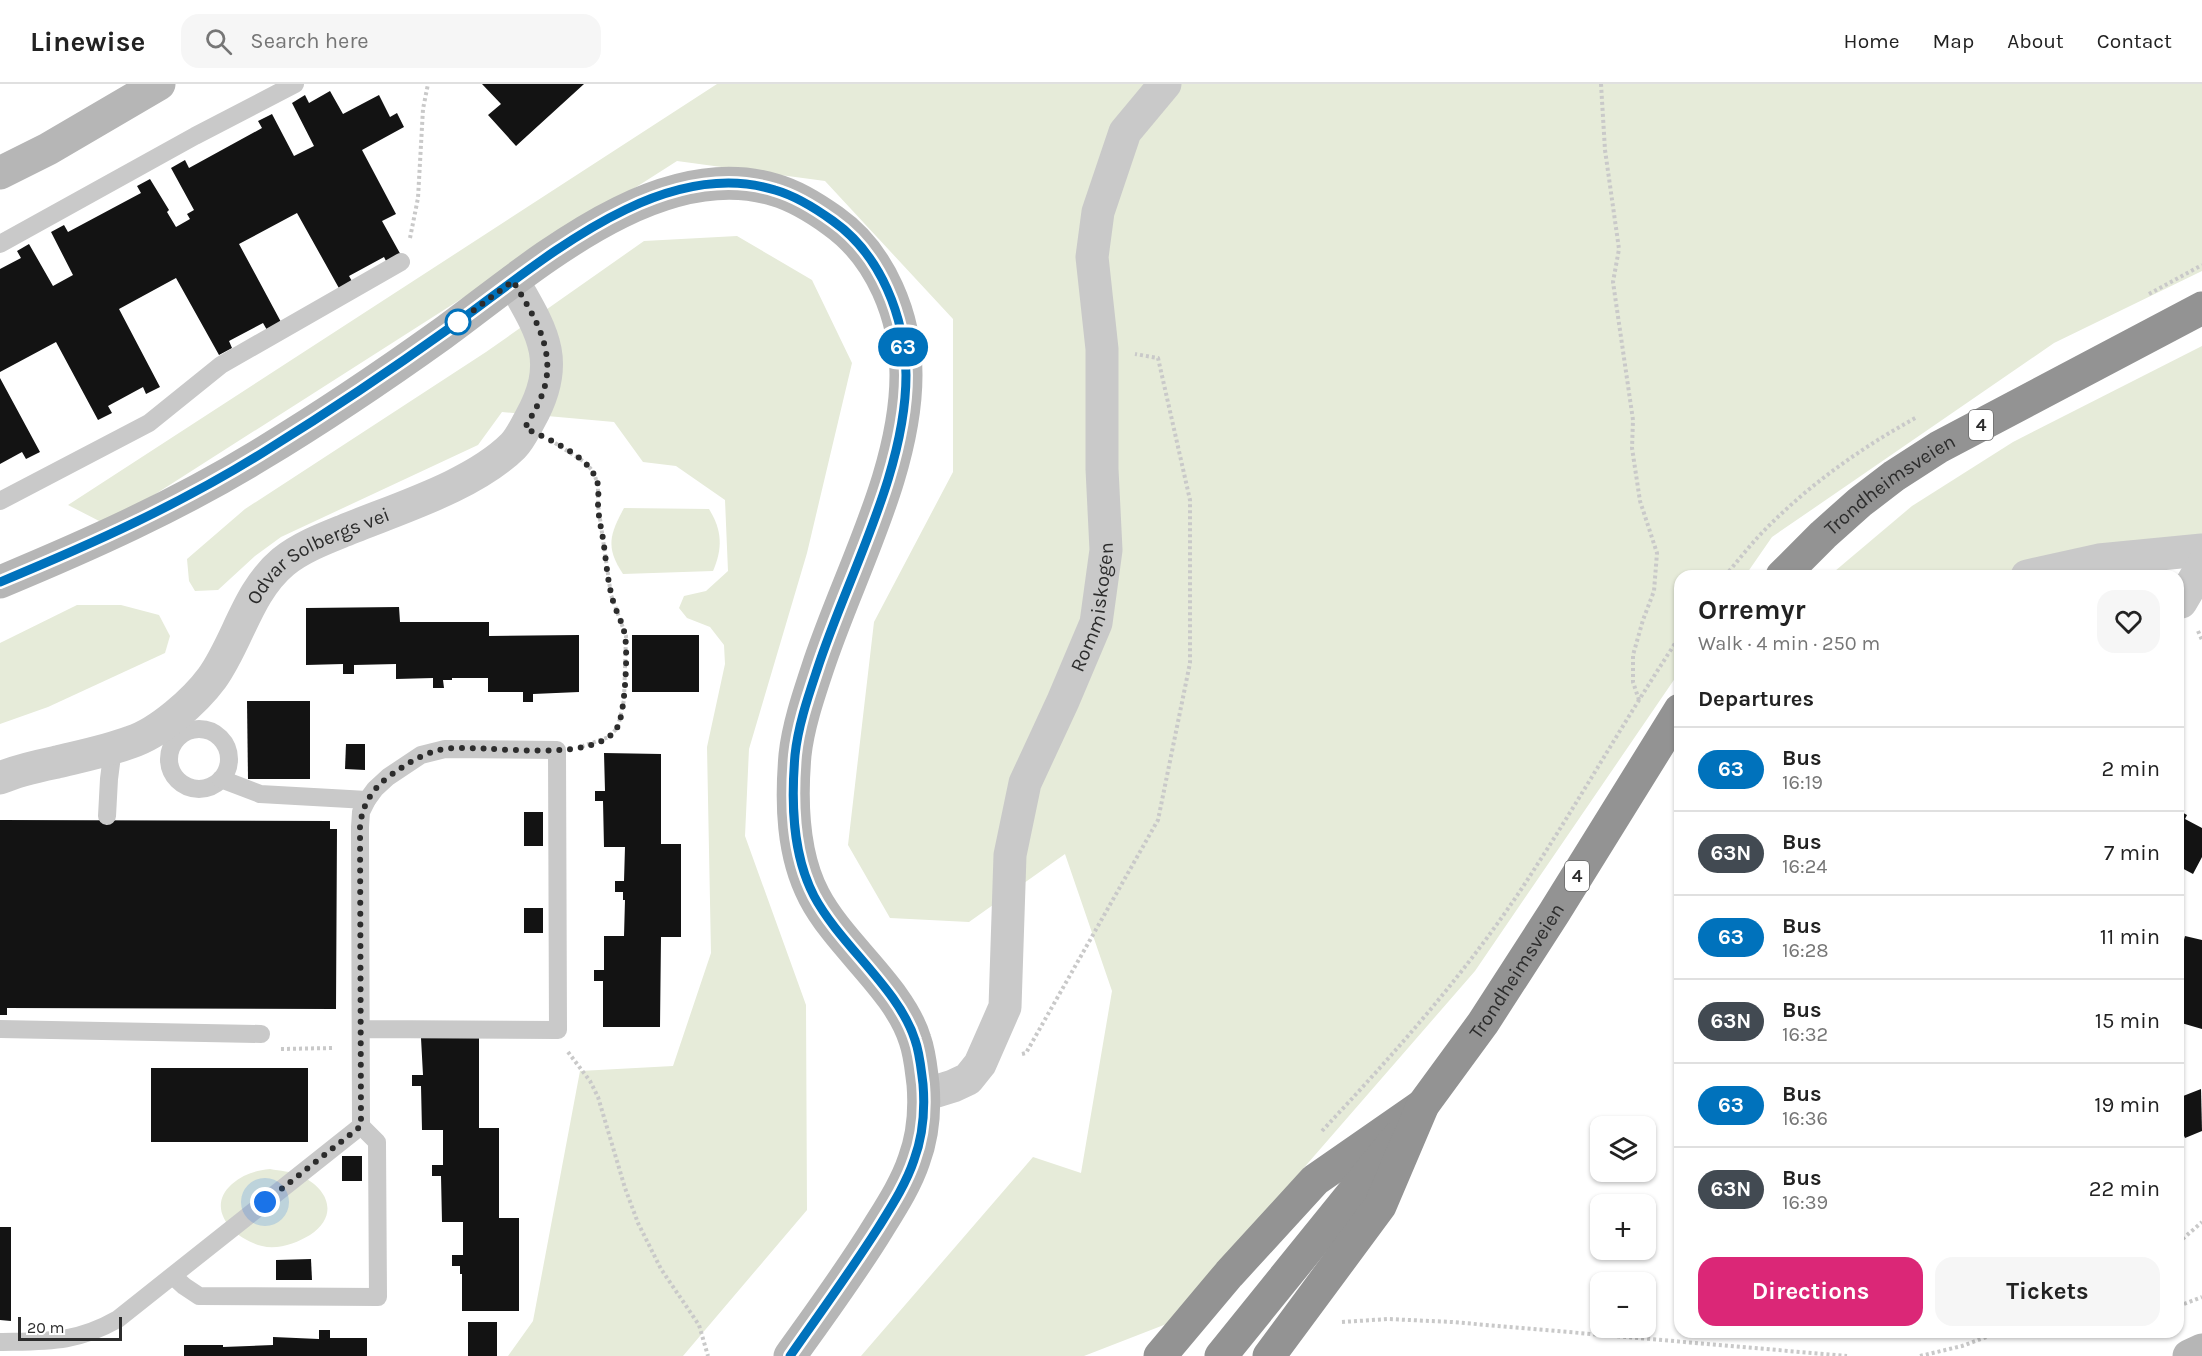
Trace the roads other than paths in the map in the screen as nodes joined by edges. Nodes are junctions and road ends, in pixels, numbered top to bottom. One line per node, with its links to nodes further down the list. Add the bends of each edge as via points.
1 (159, 84): 4 (street)
2 (296, 84): 5 (lane)
3 (1165, 84): 26 (street, Rommiskogen, via 1125,132 1098,212 1092,257 1102,349 1106,550 1096,623 1025,783 1010,855 1005,1007 980,1064 968,1079)
4 (0, 173)
5 (0, 244)
6 (401, 262): 9 (lane, via 221,365 149,423)
7 (513, 281): 14 (street, via 395,368 256,457 116,533); 17 (street, Odvar Solbergs vei, via 540,327 547,355 547,380 515,444 499,459 446,489 328,537 283,562 256,596 214,676); 26 (street, via 557,249 649,199 692,187 733,183 775,190 813,207 844,229 871,258 890,292 902,333 906,374 903,415 876,514 808,698 796,749 792,798 802,864 814,896 900,1010 914,1036)
8 (2202, 308): 12 (highway, Trondheimsveien / 4, via 1939,447 1894,476)
9 (0, 501)
10 (2202, 550): 13 (street, via 2099,560)
11 (2202, 566): 15 (street)
12 (1788, 570)
13 (2054, 570)
14 (0, 582)
15 (2184, 597)
16 (1674, 720): 27 (highway, Trondheimsveien / 4, via 1483,1023)
17 (172, 729): 18 (street, Odvar Solbergs vei); 20 (lane, via 207,729 224,741 229,760); 20 (lane, via 168,762 176,780 184,786 203,789)
18 (113, 748): 19 (street, Odvar Solbergs vei); 22 (lane)
19 (0, 778)
20 (221, 779): 21 (lane, via 260,794)
21 (367, 800): 24 (lane, via 360,827); 24 (lane, via 388,777 421,755 446,749 557,750 558,1030)
22 (107, 816)
23 (0, 1029): 25 (lane)
24 (361, 1029): 28 (lane)
25 (261, 1034)
26 (924, 1095): 32 (street, via 922,1129 914,1161 896,1199)
27 (1423, 1106): 33 (highway, Trondheimsveien / 4, via 1315,1179); 34 (highway); 35 (highway, Trondheimsveien / 4, via 1380,1206)
28 (361, 1126): 29 (lane); 29 (lane, via 377,1142 378,1297 199,1296)
29 (173, 1276): 30 (lane, via 118,1319 81,1337)
30 (0, 1342)
31 (2202, 1350): 36 (street)
32 (790, 1356)
33 (1160, 1356)
34 (1221, 1356)
35 (1269, 1356)
36 (2189, 1356)

